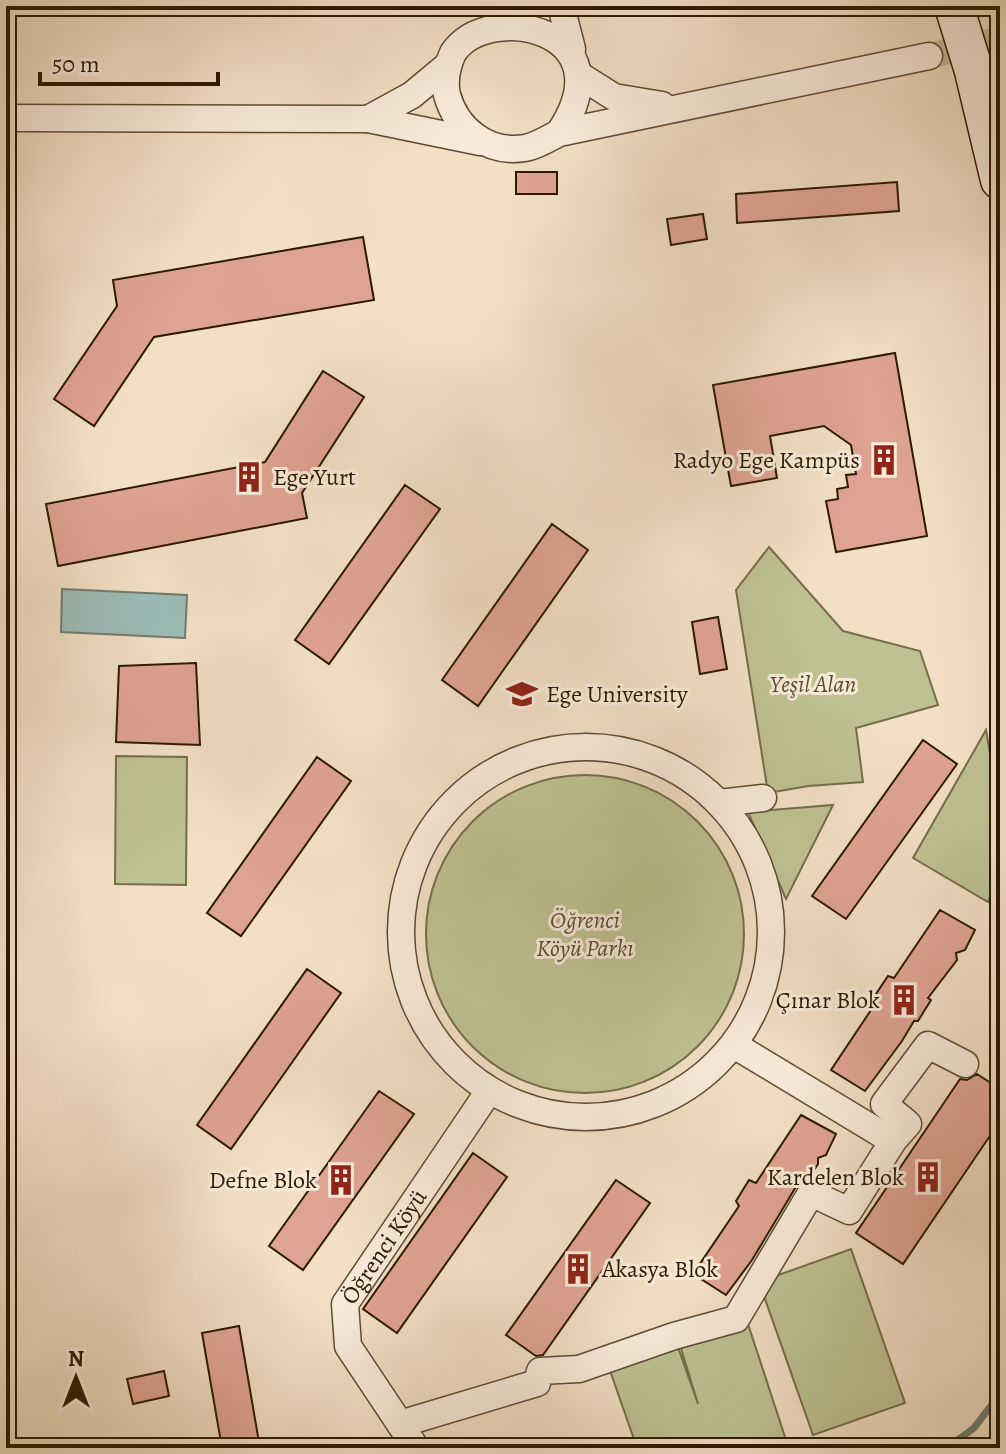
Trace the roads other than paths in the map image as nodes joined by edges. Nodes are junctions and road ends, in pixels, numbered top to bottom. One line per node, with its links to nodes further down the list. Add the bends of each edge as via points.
1 (561, 6): 5 (street)
2 (958, 8): 7 (main road); 13 (main road)
3 (491, 13): 5 (street, via 539,21 559,34); 6 (street, via 456,47)
4 (929, 56): 8 (street)
5 (576, 64): 8 (street, via 614,97); 11 (street, via 578,98)
6 (448, 65): 10 (street, via 412,95); 12 (street, via 452,111 465,130)
7 (1000, 94)
8 (678, 107): 11 (street)
9 (6, 118): 10 (street)
10 (368, 119): 12 (street)
11 (559, 133): 12 (street, via 528,148)
12 (484, 143)
13 (1000, 180)
14 (763, 798): 15 (street)
15 (719, 803): 16 (street, via 747,839 765,882 772,926 769,969 756,1009); 18 (street, via 664,764 609,748 539,754 499,768 453,802 420,848 404,891 399,937 406,983 425,1026 453,1063)
16 (734, 1045): 18 (street, via 695,1083 647,1108 593,1118 539,1112); 19 (street)
17 (965, 1064): 19 (street, via 928,1045 884,1104 908,1124)
18 (489, 1091): 20 (street, Öğrenci Köyü, via 345,1304 348,1346)
19 (893, 1141): 20 (street, via 849,1211 811,1193 736,1319 579,1369 540,1371 537,1383)
20 (400, 1424): 21 (street, Öğrenci Köyü)
21 (416, 1448)

